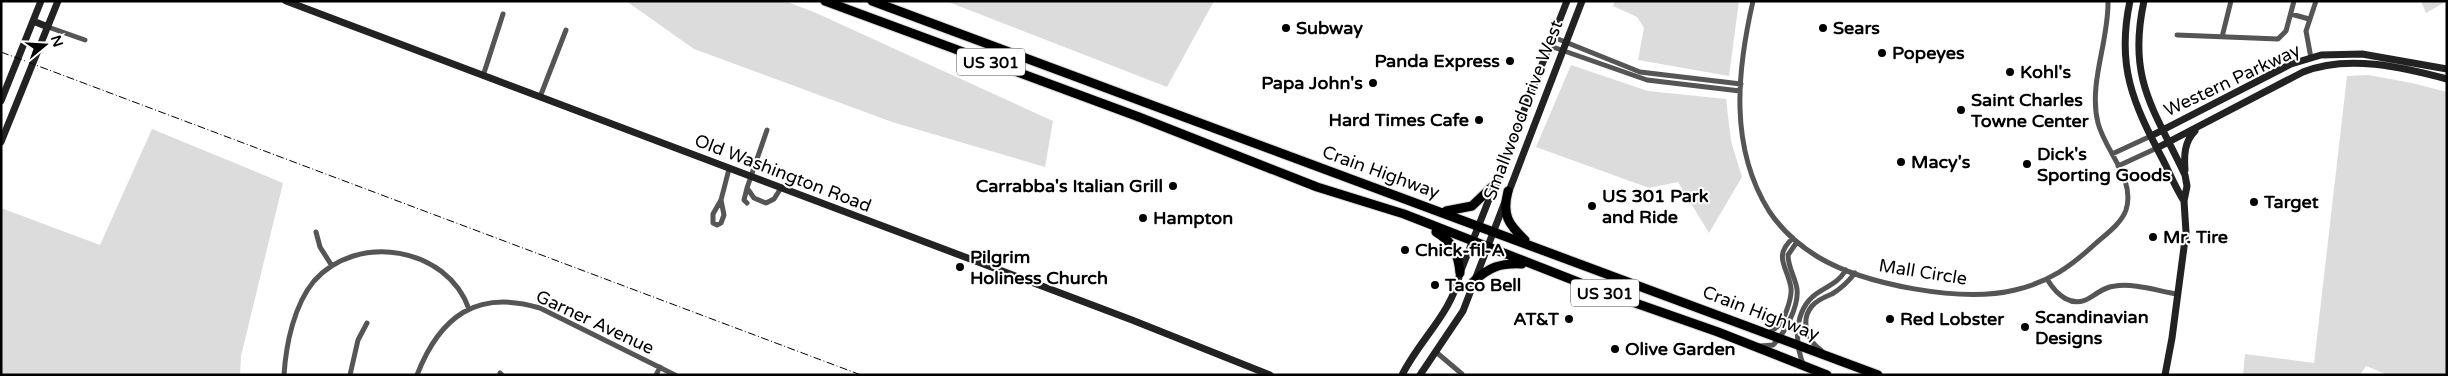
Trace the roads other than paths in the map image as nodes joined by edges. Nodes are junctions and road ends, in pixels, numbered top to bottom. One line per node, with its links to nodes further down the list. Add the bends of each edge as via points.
1 (41, 1): 18 (main road)
2 (58, 1): 19 (main road)
3 (286, 1): 32 (main road, Old Washington Road)
4 (825, 1): 30 (highway, Crain Highway / US 301)
5 (872, 1): 26 (highway, Crain Highway / US 301)
6 (1567, 1): 22 (main road, Smallwood Drive West)
7 (1582, 1): 25 (main road, Smallwood Drive West)
8 (1753, 1): 34 (street, Mall Circle)
9 (2108, 1): 45 (street, Mall Circle, via 2096,114)
10 (2130, 1): 41 (main road, via 2124,32 2125,60 2132,92)
11 (2144, 1): 39 (main road, via 2138,38 2139,68 2146,96)
12 (2231, 1): 23 (street)
13 (2294, 1): 16 (street)
14 (2316, 1): 17 (street)
15 (503, 14): 32 (street)
16 (2291, 14): 17 (street); 23 (street, via 2284,34 2278,39)
17 (2308, 18): 29 (street, via 2306,31)
18 (33, 21): 19 (main road); 37 (main road)
19 (48, 27): 24 (street); 42 (main road)
20 (566, 30): 36 (street)
21 (2177, 35): 23 (street)
22 (1553, 37): 25 (street); 27 (main road, Smallwood Drive West)
23 (2222, 37)
24 (85, 40)
25 (1566, 43): 28 (main road, Smallwood Drive West); 34 (street, via 1640,72)
26 (994, 46): 30 (highway); 57 (highway, Crain Highway / US 301)
27 (1550, 46): 28 (street); 50 (main road, Smallwood Drive West)
28 (1563, 52): 35 (street, via 1647,80); 53 (main road, Smallwood Drive West)
29 (2311, 58): 31 (main road, Western Parkway, via 2353,53); 39 (main road, Western Parkway, via 2284,68)
30 (987, 61): 58 (highway, Crain Highway / US 301, via 1317,187)
31 (2447, 69)
32 (483, 76): 36 (main road, Old Washington Road)
33 (2447, 79): 38 (main road, Western Parkway, via 2368,64 2323,66 2303,72)
34 (1740, 84): 35 (street, Mall Circle)
35 (1740, 91): 62 (street, Mall Circle, via 1740,130 1749,167 1768,209)
36 (540, 97): 47 (main road, Old Washington Road)
37 (1, 101)
38 (2199, 127): 43 (main road, Western Parkway); 48 (main road, via 2185,149)
39 (2163, 129): 41 (main road, Western Parkway); 43 (main road)
40 (767, 130): 49 (street)
41 (2151, 136): 44 (main road); 45 (street)
42 (1, 142)
43 (2170, 142): 44 (main road, Western Parkway); 48 (main road)
44 (2157, 148): 46 (street); 55 (main road)
45 (2112, 154): 46 (street, Mall Circle)
46 (2118, 166): 71 (street, Mall Circle, via 2127,194 2122,217 2068,268)
47 (729, 169): 49 (main road, Old Washington Road); 54 (street)
48 (2185, 176): 55 (main road)
49 (750, 177): 51 (street); 52 (main road, Old Washington Road)
50 (1497, 182): 57 (highway, via 1472,206); 59 (main road, Smallwood Drive West)
51 (747, 188): 52 (street, via 754,198 766,203 774,199); 56 (street, via 744,200)
52 (781, 188): 90 (main road, Old Washington Road)
53 (1508, 191): 60 (main road, Smallwood Drive West); 64 (highway, via 1507,216 1515,231)
54 (721, 200)
55 (2184, 201): 73 (main road, via 2186,232)
56 (747, 203)
57 (1439, 211): 59 (highway, Crain Highway / US 301)
58 (1417, 220): 63 (highway, Crain Highway / US 301); 69 (highway, via 1453,246)
59 (1480, 226): 60 (highway, Crain Highway / US 301); 63 (main road, Smallwood Drive West)
60 (1492, 230): 64 (highway, Crain Highway / US 301); 65 (main road, Smallwood Drive West)
61 (316, 232): 67 (street, via 320,247)
62 (1795, 240): 68 (street, Mall Circle, via 1816,256); 76 (street, via 1783,248 1782,255 1791,290 1790,302 1780,325); 77 (street, via 1788,255 1797,290 1796,299)
63 (1473, 242): 65 (highway, Crain Highway / US 301); 69 (main road, Smallwood Drive West)
64 (1529, 244): 76 (highway, Crain Highway / US 301)
65 (1486, 247): 66 (highway, Crain Highway / US 301); 72 (main road, Smallwood Drive West)
66 (1530, 264): 72 (highway, via 1499,264 1487,269); 78 (highway, Crain Highway / US 301)
67 (332, 266): 74 (street, via 356,255 377,252 417,258 450,279); 85 (street, via 314,281 300,304)
68 (1846, 270): 70 (street, Mall Circle); 79 (street, via 1837,283 1814,295 1804,306)
69 (1460, 273): 91 (main road, Smallwood Drive West, via 1456,291 1444,314)
70 (1855, 273): 71 (street, Mall Circle, via 1879,282 1947,293 2003,293); 81 (street, via 1846,284 1812,306 1806,318 1811,341)
71 (2047, 279): 73 (street, via 2060,296 2074,302 2085,301 2103,289 2117,285)
72 (1473, 282): 80 (main road, Smallwood Drive West, via 1463,311)
73 (2177, 294): 95 (main road)
74 (469, 309): 83 (street, Garner Avenue, via 508,302 530,305); 87 (street, Garner Avenue, via 448,323 434,339)
75 (367, 323): 86 (street, via 358,340)
76 (1766, 333): 77 (highway, Crain Highway / US 301)
77 (1780, 338): 78 (street, via 1773,345); 79 (highway, Crain Highway / US 301)
78 (1748, 344): 82 (highway, Crain Highway / US 301)
79 (1797, 345): 81 (highway, Crain Highway / US 301); 82 (street)
80 (1436, 352): 84 (street); 92 (main road, Smallwood Drive West)
81 (1832, 358): 94 (highway, Crain Highway / US 301)
82 (1804, 366): 93 (highway, Crain Highway / US 301)
83 (660, 367): 88 (street); 89 (street, Garner Avenue)
84 (1462, 374)
85 (284, 375)
86 (350, 375)
87 (417, 375)
88 (656, 375)
89 (675, 375)
90 (1270, 375)
91 (1402, 375)
92 (1420, 375)
93 (1827, 375)
94 (1878, 375)
95 (2165, 375)

